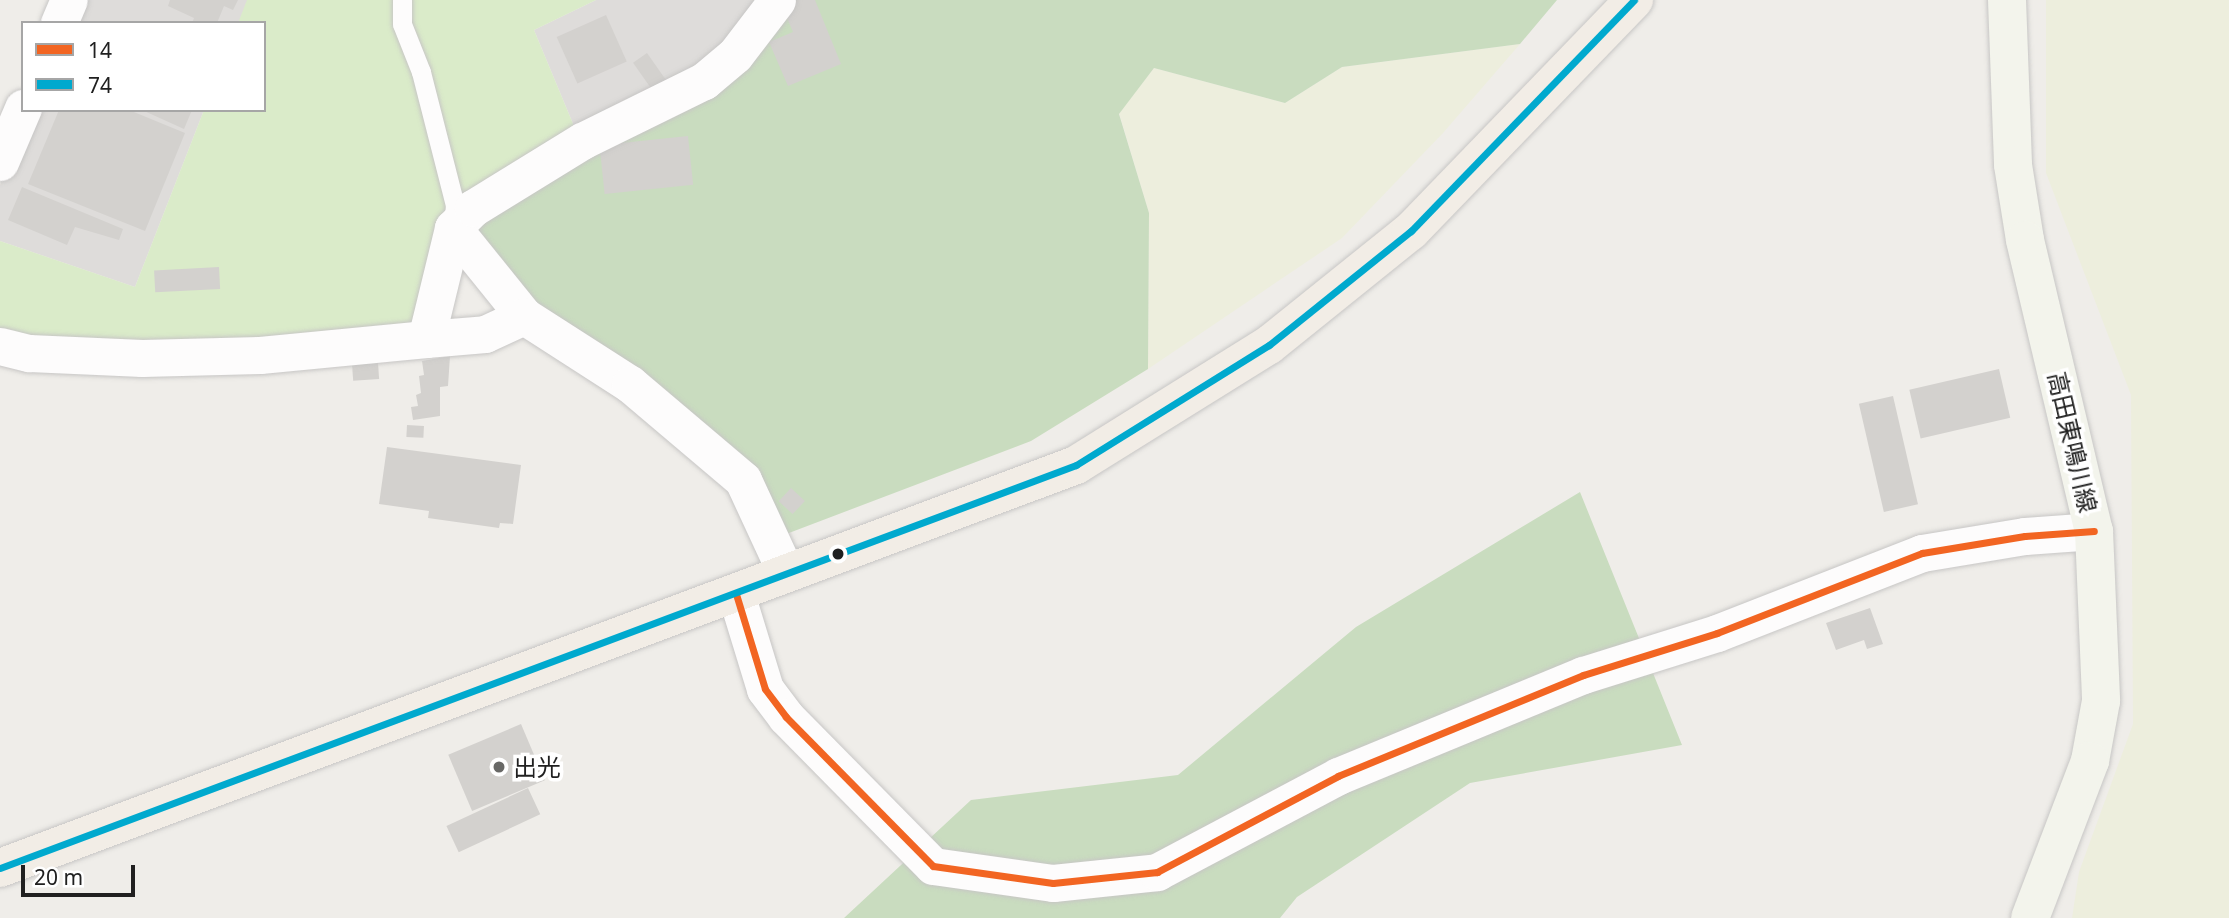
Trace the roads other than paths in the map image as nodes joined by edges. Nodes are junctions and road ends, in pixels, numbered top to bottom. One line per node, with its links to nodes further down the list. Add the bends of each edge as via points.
1 (69, 0): 6 (street)
2 (402, 0): 9 (lane, via 401,24 421,72 455,205)
3 (777, 0): 9 (street, via 735,55 704,81 582,141 473,208)
4 (1634, 0): 14 (main road, via 1411,231 1269,345 1076,465)
5 (2007, 0): 13 (main road, 高田東鳴川線, via 2013,164 2025,240)
6 (60, 21)
7 (21, 112): 8 (street)
8 (0, 162)
9 (453, 228): 10 (street); 11 (street)
10 (524, 316): 11 (street, via 485,334); 14 (street, via 631,384 743,480)
11 (426, 339): 12 (street, via 260,355 142,358 29,353)
12 (0, 346)
13 (2094, 531): 15 (street, via 2025,536 1922,553 1717,634 1583,675 1338,776 1157,872 1053,883 933,866 786,717 765,689); 17 (main road, 高田東鳴川線, via 2101,702 2091,761)
14 (786, 573): 15 (main road)
15 (736, 594): 16 (main road)
16 (0, 868)
17 (2030, 918)

